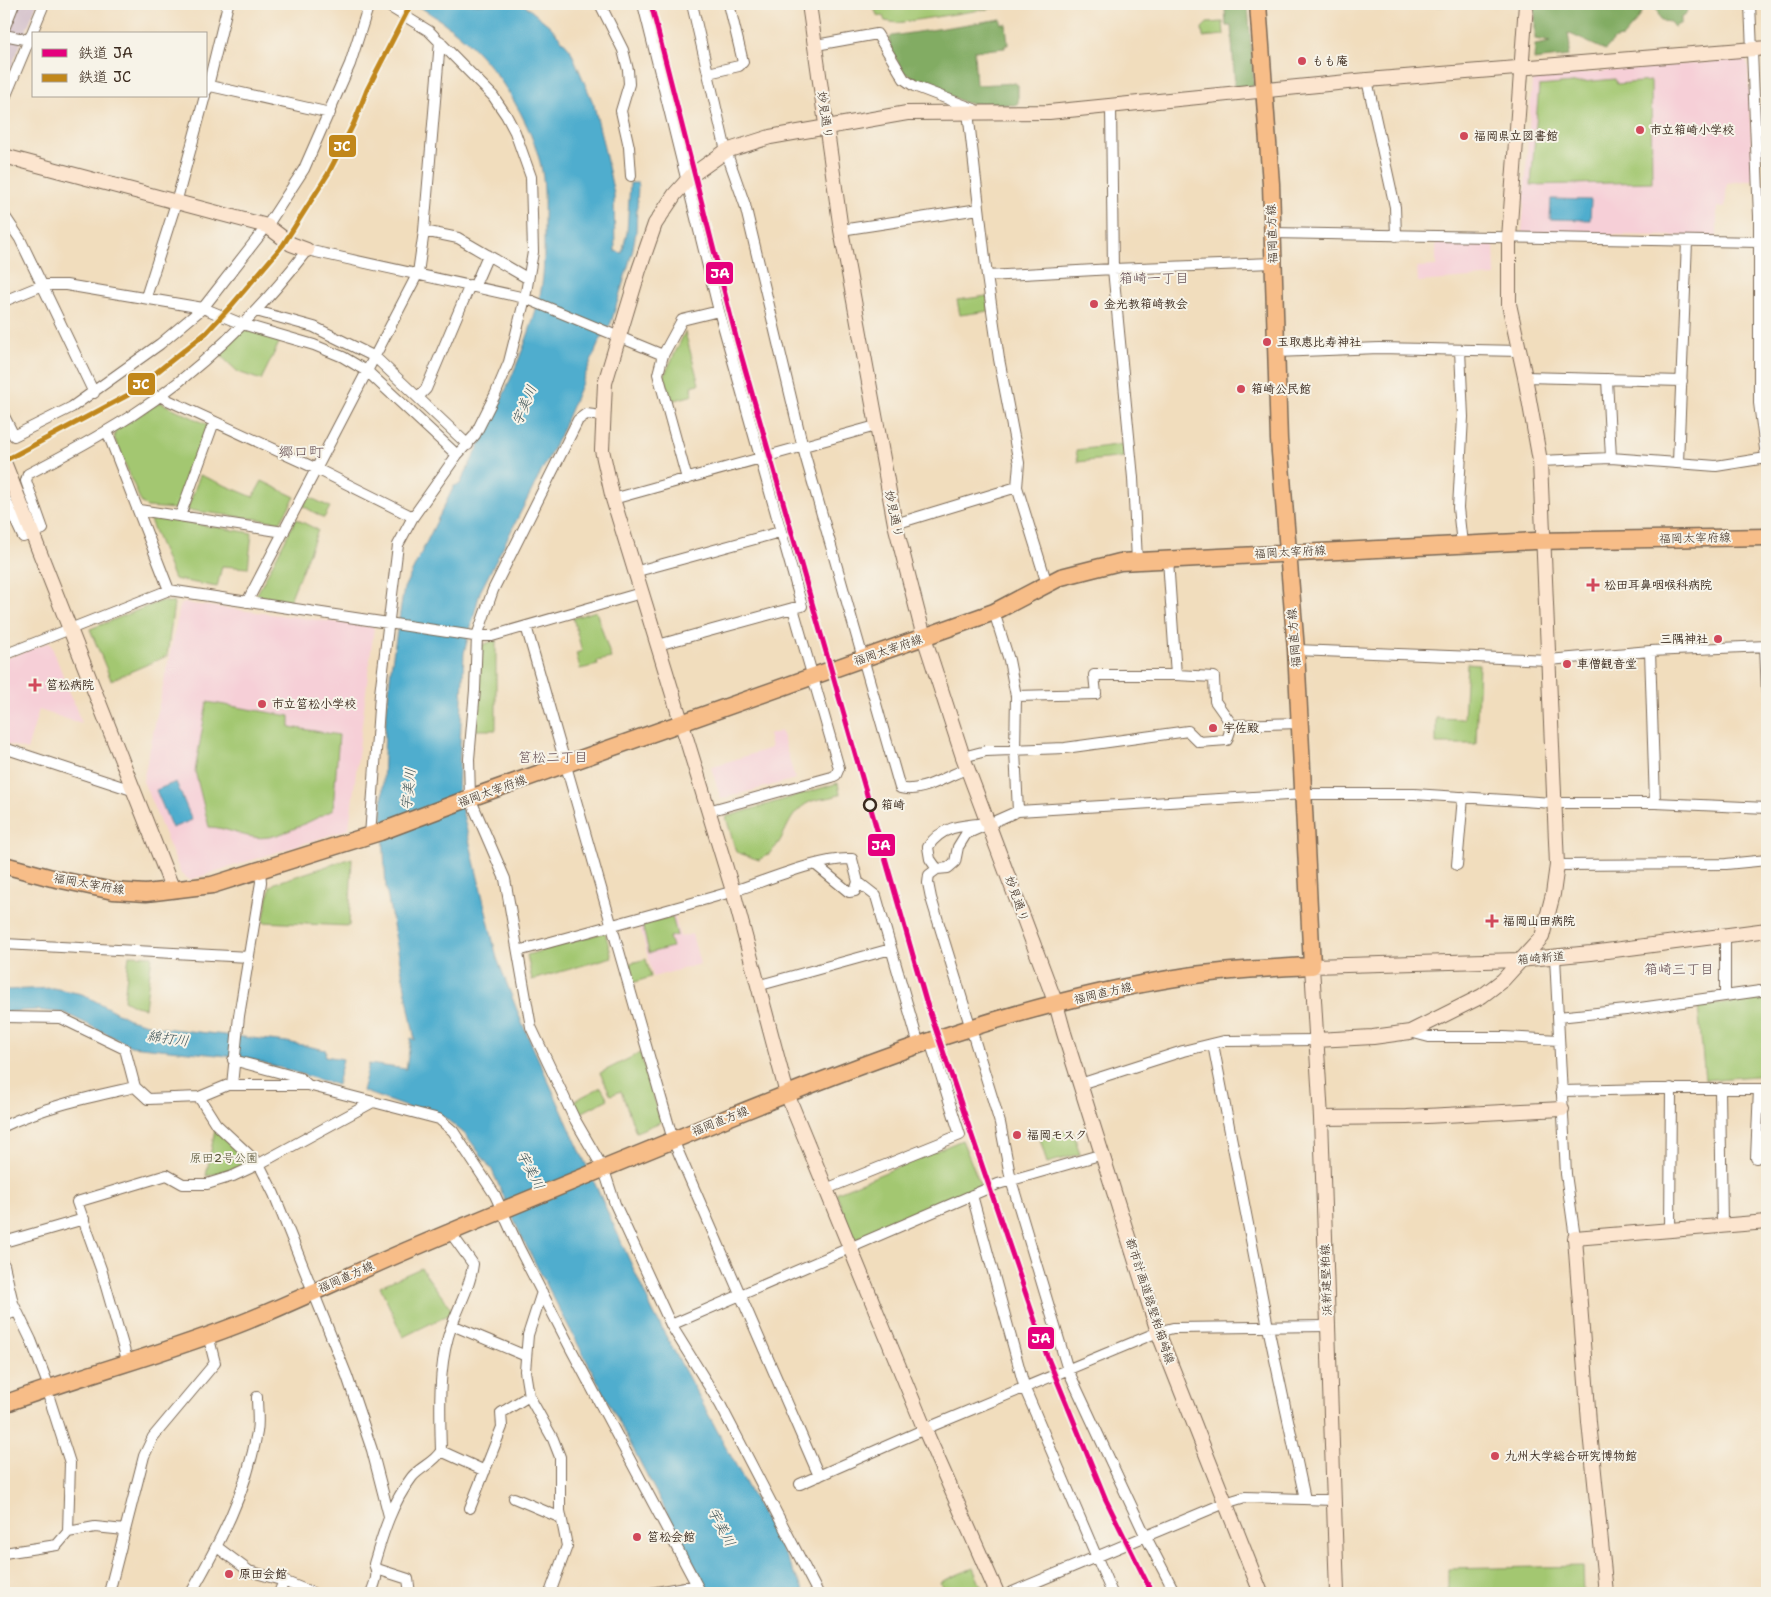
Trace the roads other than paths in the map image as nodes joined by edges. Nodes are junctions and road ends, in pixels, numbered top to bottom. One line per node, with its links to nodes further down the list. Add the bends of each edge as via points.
1 (14, 4): 14 (street)
2 (44, 4): 15 (street)
3 (228, 4): 25 (street)
4 (369, 4): 32 (street)
5 (385, 4): 18 (street, via 429,30)
6 (600, 4): 39 (street, via 623,50 628,70 629,84 621,111)
7 (643, 4): 40 (street)
8 (692, 4): 23 (street)
9 (729, 4): 23 (street, via 743,62 739,66)
10 (809, 4): 19 (street, 妙見通り)
11 (1258, 4): 27 (main road, 福岡直方線)
12 (1526, 4): 22 (street)
13 (1750, 4): 21 (street)
14 (4, 29)
15 (35, 32)
16 (4, 35): 17 (street)
17 (32, 41): 29 (street)
18 (440, 41): 47 (street); 59 (street, via 493,96 516,132 530,177 533,252)
19 (816, 44): 33 (street, via 877,34 904,79 914,86 966,107); 34 (street, 妙見通り)
20 (1767, 48): 21 (street)
21 (1752, 49): 22 (street); 35 (street)
22 (1521, 68): 24 (street); 50 (street)
23 (708, 73): 37 (street)
24 (1367, 80): 27 (street); 49 (street, via 1394,208)
25 (208, 83)
26 (208, 87): 32 (street)
27 (1265, 90): 30 (street); 48 (main road, 福岡直方線)
28 (204, 98): 41 (street)
29 (4, 100)
30 (1110, 107): 33 (street); 56 (street)
31 (968, 112): 33 (street); 34 (street, via 907,113); 42 (street)
32 (330, 113): 45 (street, via 304,169)
33 (997, 114)
34 (827, 128): 37 (street, via 770,137); 46 (street, 妙見通り)
35 (1756, 129): 36 (street); 44 (street)
36 (1767, 129)
37 (726, 151): 40 (street); 88 (street, via 745,205)
38 (4, 156): 41 (street)
39 (631, 176)
40 (686, 182): 67 (street); 69 (street, via 655,224)
41 (176, 203): 45 (street); 62 (street)
42 (979, 209): 46 (street); 58 (street)
43 (4, 215): 60 (street)
44 (1763, 216): 52 (street)
45 (267, 226): 53 (street, via 291,244); 65 (street)
46 (841, 230): 85 (street, 妙見通り)
47 (424, 231): 54 (street, via 458,238); 57 (street)
48 (1272, 233): 49 (street); 55 (main road, 福岡直方線)
49 (1396, 236): 50 (street)
50 (1509, 238): 51 (street); 72 (street, via 1509,304)
51 (1687, 241): 52 (street); 78 (street)
52 (1759, 242): 93 (street, via 1759,403)
53 (307, 250): 57 (street); 66 (street)
54 (488, 255): 59 (street); 61 (street)
55 (1273, 263): 56 (street); 71 (main road, 福岡直方線)
56 (1113, 269): 58 (street); 113 (street)
57 (418, 273): 61 (street); 74 (street)
58 (987, 276): 98 (street, via 1019,463)
59 (527, 278): 63 (street)
60 (42, 284): 62 (street); 64 (street); 79 (street)
61 (472, 285): 63 (street); 81 (street, via 426,389)
62 (146, 297): 65 (street)
63 (529, 299): 69 (street); 87 (street, via 496,395)
64 (4, 300)
65 (203, 308): 68 (street); 79 (street)
66 (256, 311): 68 (street); 74 (street, via 314,327)
67 (718, 311): 73 (street, via 682,320); 91 (street)
68 (242, 324): 75 (street, via 314,345 344,357); 80 (street)
69 (615, 334): 73 (street); 83 (street)
70 (1460, 350): 71 (street, via 1379,348); 72 (street); 110 (street, via 1463,417 1458,508)
71 (1276, 352): 111 (main road, 福岡直方線, via 1278,440)
72 (1520, 352): 76 (street)
73 (663, 355): 97 (street, via 658,374)
74 (375, 357): 75 (street); 81 (street)
75 (368, 372): 89 (street); 96 (street)
76 (1525, 377): 77 (street); 92 (street)
77 (1607, 379): 78 (street); 90 (street)
78 (1682, 382): 95 (street)
79 (94, 392): 82 (street, via 72,408 14,436)
80 (159, 396): 84 (street); 86 (street)
81 (419, 396): 87 (street)
82 (4, 416)
83 (602, 416): 100 (street, via 602,450); 124 (street, via 586,414 578,420 492,590)
84 (214, 422): 96 (street); 102 (street)
85 (876, 426): 88 (street); 104 (street, 妙見通り)
86 (107, 431): 101 (street); 107 (street, via 28,474 26,481 43,529)
87 (468, 445): 89 (street)
88 (803, 448): 91 (street); 131 (street)
89 (457, 455): 103 (street)
90 (1611, 458): 92 (street); 95 (street)
91 (761, 459): 97 (street); 106 (street)
92 (1540, 461): 109 (street)
93 (1767, 461): 95 (street, via 1716,466)
94 (4, 462): 107 (street)
95 (1678, 462)
96 (317, 469): 103 (street); 105 (street)
97 (687, 479): 100 (street)
98 (1017, 486): 104 (street); 115 (street)
99 (4, 496): 107 (street, via 23,537)
100 (613, 499): 114 (street)
101 (139, 510): 102 (street); 116 (street)
102 (180, 516): 105 (street)
103 (413, 517): 121 (street, via 398,545)
104 (895, 524): 125 (street, 妙見通り)
105 (284, 532): 118 (street)
106 (780, 532): 114 (street); 119 (street, via 802,606)
107 (33, 533): 123 (street)
108 (1767, 537): 109 (main road, 福岡太宰府線)
109 (1544, 540): 110 (main road, 福岡太宰府線); 132 (street)
110 (1462, 544): 111 (main road, 福岡太宰府線)
111 (1287, 552): 112 (main road, 福岡太宰府線); 128 (main road, 福岡直方線)
112 (1168, 560): 113 (main road, 福岡太宰府線); 133 (street)
113 (1138, 561): 115 (main road, 福岡太宰府線, via 1085,569)
114 (634, 572): 117 (street)
115 (1047, 584): 120 (main road, 福岡太宰府線)
116 (169, 590): 118 (street); 123 (street)
117 (641, 593): 122 (street); 126 (street)
118 (247, 602): 121 (street)
119 (793, 608): 126 (street); 134 (street)
120 (994, 612): 125 (main road, 福岡太宰府線); 136 (street)
121 (393, 625): 124 (street); 154 (street, via 380,694)
122 (526, 626): 124 (street, via 492,636); 143 (street)
123 (69, 629): 130 (street); 144 (street)
124 (475, 636): 147 (street, via 475,690)
125 (924, 637): 131 (main road, 福岡太宰府線); 142 (street, 妙見通り)
126 (658, 645): 138 (street)
127 (1766, 646): 129 (street); 135 (street)
128 (1296, 650): 132 (street); 137 (main road, 福岡直方線)
129 (1650, 651): 132 (street); 149 (street)
130 (4, 655)
131 (863, 658): 134 (main road, 福岡太宰府線); 142 (street, via 900,788 907,790 941,781)
132 (1549, 660): 148 (street)
133 (1176, 675): 136 (street, via 1094,675 1096,694); 139 (street, via 1214,677 1215,701)
134 (814, 677): 138 (main road, 福岡太宰府線); 151 (street, via 839,768 836,775)
135 (1767, 695)
136 (1016, 696): 141 (street)
137 (1300, 723): 139 (street); 145 (main road, 福岡直方線)
138 (683, 724): 143 (main road, 福岡太宰府線); 151 (street)
139 (1232, 725): 141 (street, via 1227,740 1199,742 1188,731 1065,748)
140 (4, 748): 144 (street)
141 (1015, 751): 142 (street, via 986,751); 152 (street)
142 (965, 763): 153 (street, 妙見通り)
143 (564, 765): 147 (main road, 福岡太宰府線); 165 (street)
144 (135, 790): 163 (street)
145 (1304, 794): 146 (street); 152 (street); 174 (main road, 福岡直方線)
146 (1463, 797): 148 (street); 158 (street)
147 (467, 799): 154 (main road, 福岡太宰府線); 170 (street, via 505,879)
148 (1553, 803): 149 (street); 159 (street)
149 (1655, 803): 150 (street)
150 (1767, 808)
151 (708, 811): 164 (street)
152 (1018, 811): 153 (street)
153 (989, 824): 160 (street, via 966,834 958,847 955,862 948,868); 160 (street, via 959,826 934,836 928,847 930,859); 178 (street, 妙見通り)
154 (375, 834): 161 (main road, 福岡太宰府線)
155 (1767, 860): 159 (street, via 1726,864)
156 (4, 865): 163 (main road, 福岡太宰府線, via 114,891 146,893)
157 (816, 865): 162 (street, via 849,892 855,891); 162 (street, via 841,858 852,859); 164 (street)
158 (1457, 865)
159 (1557, 865): 173 (street, via 1542,937)
160 (937, 868): 181 (street, via 928,875 928,884)
161 (260, 871): 163 (main road, 福岡太宰府線, via 212,885); 171 (street)
162 (858, 882): 169 (street, via 876,896)
163 (173, 890)
164 (733, 891): 165 (street); 175 (street)
165 (610, 925): 170 (street); 202 (street)
166 (1767, 930): 167 (street, 箱崎新道)
167 (1725, 935): 172 (street, 箱崎新道); 177 (street)
168 (4, 944): 171 (street)
169 (891, 949): 175 (street); 185 (street)
170 (518, 951): 206 (street, via 531,1026)
171 (249, 957): 187 (street)
172 (1555, 957): 173 (street, 箱崎新道); 180 (street)
173 (1520, 960): 174 (street, 箱崎新道); 182 (street, via 1482,996)
174 (1312, 966): 178 (main road, 福岡直方線, via 1188,976); 183 (street, 浜新建堅粕線)
175 (757, 986): 196 (street)
176 (1767, 990): 177 (street)
177 (1725, 995): 180 (street)
178 (1056, 1004): 181 (main road, 福岡直方線); 188 (street, 都市計画道路堅粕箱崎線)
179 (4, 1017): 191 (street, via 60,1018 116,1042 125,1049)
180 (1558, 1017): 184 (street)
181 (970, 1029): 185 (main road, 福岡直方線); 207 (street, via 1000,1123)
182 (1410, 1032): 183 (street); 184 (street, via 1429,1038)
183 (1316, 1040): 186 (street, via 1224,1041); 200 (street, 浜新建堅粕線)
184 (1559, 1040): 195 (street)
185 (924, 1043): 196 (main road, 福岡直方線); 208 (street, via 960,1134)
186 (1213, 1044): 188 (street); 228 (street)
187 (233, 1060): 189 (street); 190 (street, via 300,1078)
188 (1080, 1084): 203 (street, 都市計画道路堅粕箱崎線)
189 (232, 1085): 190 (street); 197 (street)
190 (308, 1085): 198 (street)
191 (136, 1087): 197 (street, via 148,1099); 201 (street, via 24,1116)
192 (1671, 1088): 193 (street); 195 (street); 214 (street)
193 (1720, 1088): 194 (street); 213 (street)
194 (1763, 1089): 204 (street)
195 (1561, 1091): 199 (street)
196 (786, 1094): 202 (main road, 福岡直方線); 208 (street)
197 (199, 1098): 205 (street, via 216,1124)
198 (371, 1103): 205 (street); 210 (street, via 439,1119 453,1131)
199 (1562, 1109): 200 (street); 216 (street, via 1568,1194)
200 (1321, 1118): 227 (street, 浜新建堅粕線)
201 (4, 1126)
202 (673, 1140): 206 (main road, 福岡直方線); 222 (street)
203 (1103, 1154): 207 (street); 229 (street, 都市計画道路堅粕箱崎線)
204 (1756, 1158)
205 (259, 1164): 211 (street, via 207,1184 184,1184 167,1175 77,1202); 220 (street)
206 (599, 1171): 210 (main road, 福岡直方線); 226 (street)
207 (1011, 1180): 209 (street); 233 (street)
208 (826, 1189): 218 (street)
209 (972, 1195): 218 (street); 235 (street)
210 (503, 1210): 215 (main road, 福岡直方線); 221 (street)
211 (84, 1219): 217 (street); 232 (street)
212 (1767, 1222): 213 (street)
213 (1722, 1226): 214 (street)
214 (1670, 1230): 216 (street)
215 (450, 1232): 220 (main road, 福岡直方線); 225 (street, via 473,1264)
216 (1575, 1238): 275 (street)
217 (4, 1242)
218 (848, 1247): 222 (street); 239 (street)
219 (4, 1265): 223 (street)
220 (314, 1291): 230 (main road, 福岡直方線); 249 (street, via 372,1450)
221 (542, 1292): 231 (street, via 528,1335); 259 (street)
222 (741, 1294): 226 (street); 242 (street)
223 (17, 1311): 224 (street); 234 (street, via 32,1340)
224 (4, 1316)
225 (452, 1325): 231 (street); 240 (street, via 442,1371)
226 (671, 1325): 268 (street, via 720,1404)
227 (1328, 1326): 228 (street); 246 (street, 浜新建堅粕線)
228 (1268, 1327): 229 (street, via 1173,1328); 245 (street)
229 (1158, 1332): 233 (street); 247 (street, 都市計画道路堅粕箱崎線)
230 (208, 1335): 232 (main road, 福岡直方線); 251 (street, via 215,1363 153,1437 144,1456)
231 (526, 1356): 236 (street, via 524,1371)
232 (128, 1363): 234 (main road, 福岡直方線)
233 (1068, 1370): 235 (street); 253 (street)
234 (47, 1388): 238 (main road, 福岡直方線); 252 (street, via 70,1463)
235 (1025, 1389): 239 (street); 256 (street)
236 (529, 1396): 241 (street, via 501,1412 502,1427); 250 (street, via 560,1457)
237 (257, 1397): 254 (street, via 257,1430 246,1482)
238 (4, 1404)
239 (925, 1430): 242 (street); 269 (street)
240 (441, 1452): 241 (street); 249 (street, via 412,1476)
241 (485, 1471): 248 (street)
242 (818, 1476): 243 (street)
243 (800, 1484)
244 (514, 1498): 250 (street)
245 (1305, 1499): 246 (street); 247 (street, via 1245,1497)
246 (1334, 1500): 274 (street, 浜新建堅粕線)
247 (1225, 1503): 253 (street); 273 (street, 都市計画道路堅粕箱崎線)
248 (470, 1508)
249 (388, 1516): 257 (street, via 374,1564)
250 (561, 1518): 266 (street, via 567,1546)
251 (125, 1530): 252 (street, via 95,1527); 260 (street)
252 (68, 1532): 255 (street, via 57,1545)
253 (1146, 1537): 256 (street); 272 (street)
254 (217, 1547): 258 (street, via 249,1571); 261 (street)
255 (4, 1553)
256 (1097, 1558): 270 (street); 271 (street)
257 (377, 1569): 264 (street); 265 (street, via 408,1579)
258 (284, 1581): 262 (street); 263 (street)
259 (698, 1589): 267 (street)
260 (109, 1593)
261 (191, 1593)
262 (279, 1593)
263 (313, 1593)
264 (371, 1593)
265 (410, 1593)
266 (550, 1593)
267 (651, 1593)
268 (818, 1593)
269 (997, 1593)
270 (1010, 1593)
271 (1112, 1593)
272 (1175, 1593)
273 (1261, 1593)
274 (1337, 1593)
275 (1606, 1593)

